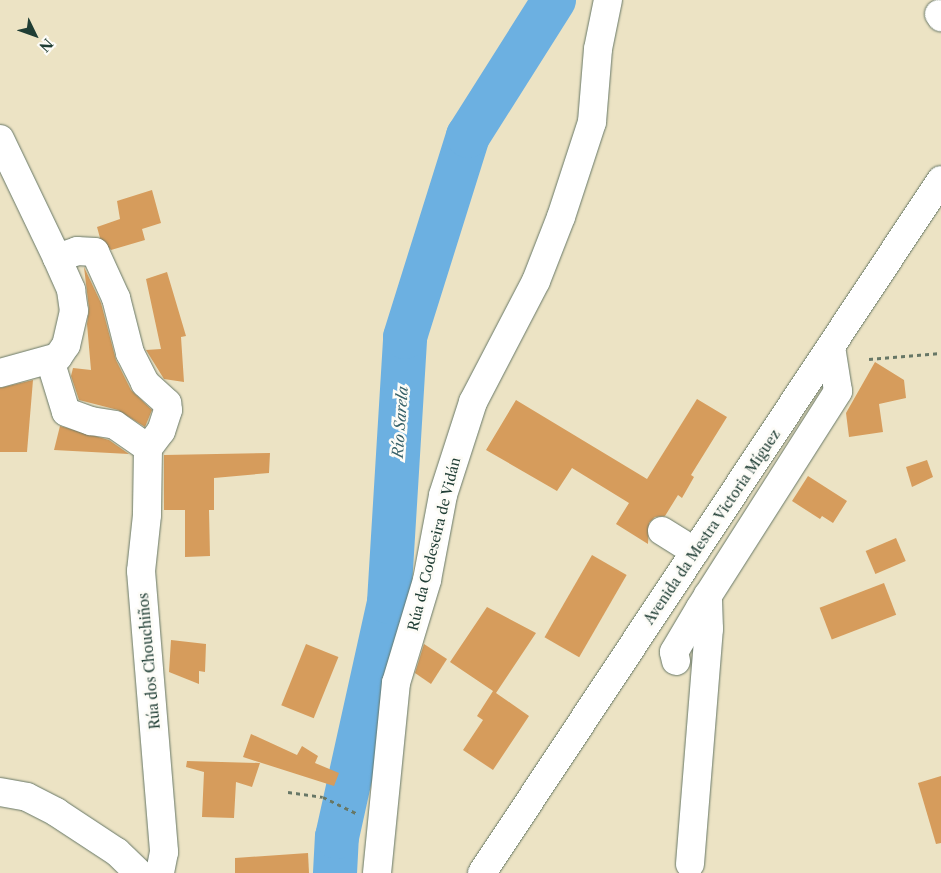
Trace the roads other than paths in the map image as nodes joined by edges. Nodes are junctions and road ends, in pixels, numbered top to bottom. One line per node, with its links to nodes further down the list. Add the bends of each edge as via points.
1 (608, 0): 17 (street, Rúa da Codeseira de Vidán, via 598,49 592,122 561,216 536,281 473,402 443,495 427,580 396,683)
2 (0, 139): 4 (street)
3 (941, 180): 5 (street, Avenida da Mestra Victoria Míguez)
4 (57, 258): 6 (street, via 71,290 74,311 62,352); 8 (street, via 86,250 96,252 104,266 130,354 144,384 167,403 168,418)
5 (830, 347): 10 (street, Avenida da Mestra Victoria Míguez); 11 (street, via 838,390)
6 (50, 360): 7 (street); 8 (street, via 66,412 115,425)
7 (0, 373)
8 (148, 448): 16 (street, Rúa dos Chouchiños, via 147,515 141,571 164,852)
9 (662, 531): 10 (street)
10 (695, 552): 18 (street, Avenida da Mestra Victoria Míguez)
11 (708, 595): 12 (street, via 674,652); 14 (street, via 709,629)
12 (676, 661)
13 (0, 792): 15 (street, via 27,797 56,812 117,852)
14 (690, 864)
15 (139, 873)
16 (160, 873)
17 (377, 873)
18 (482, 873)

